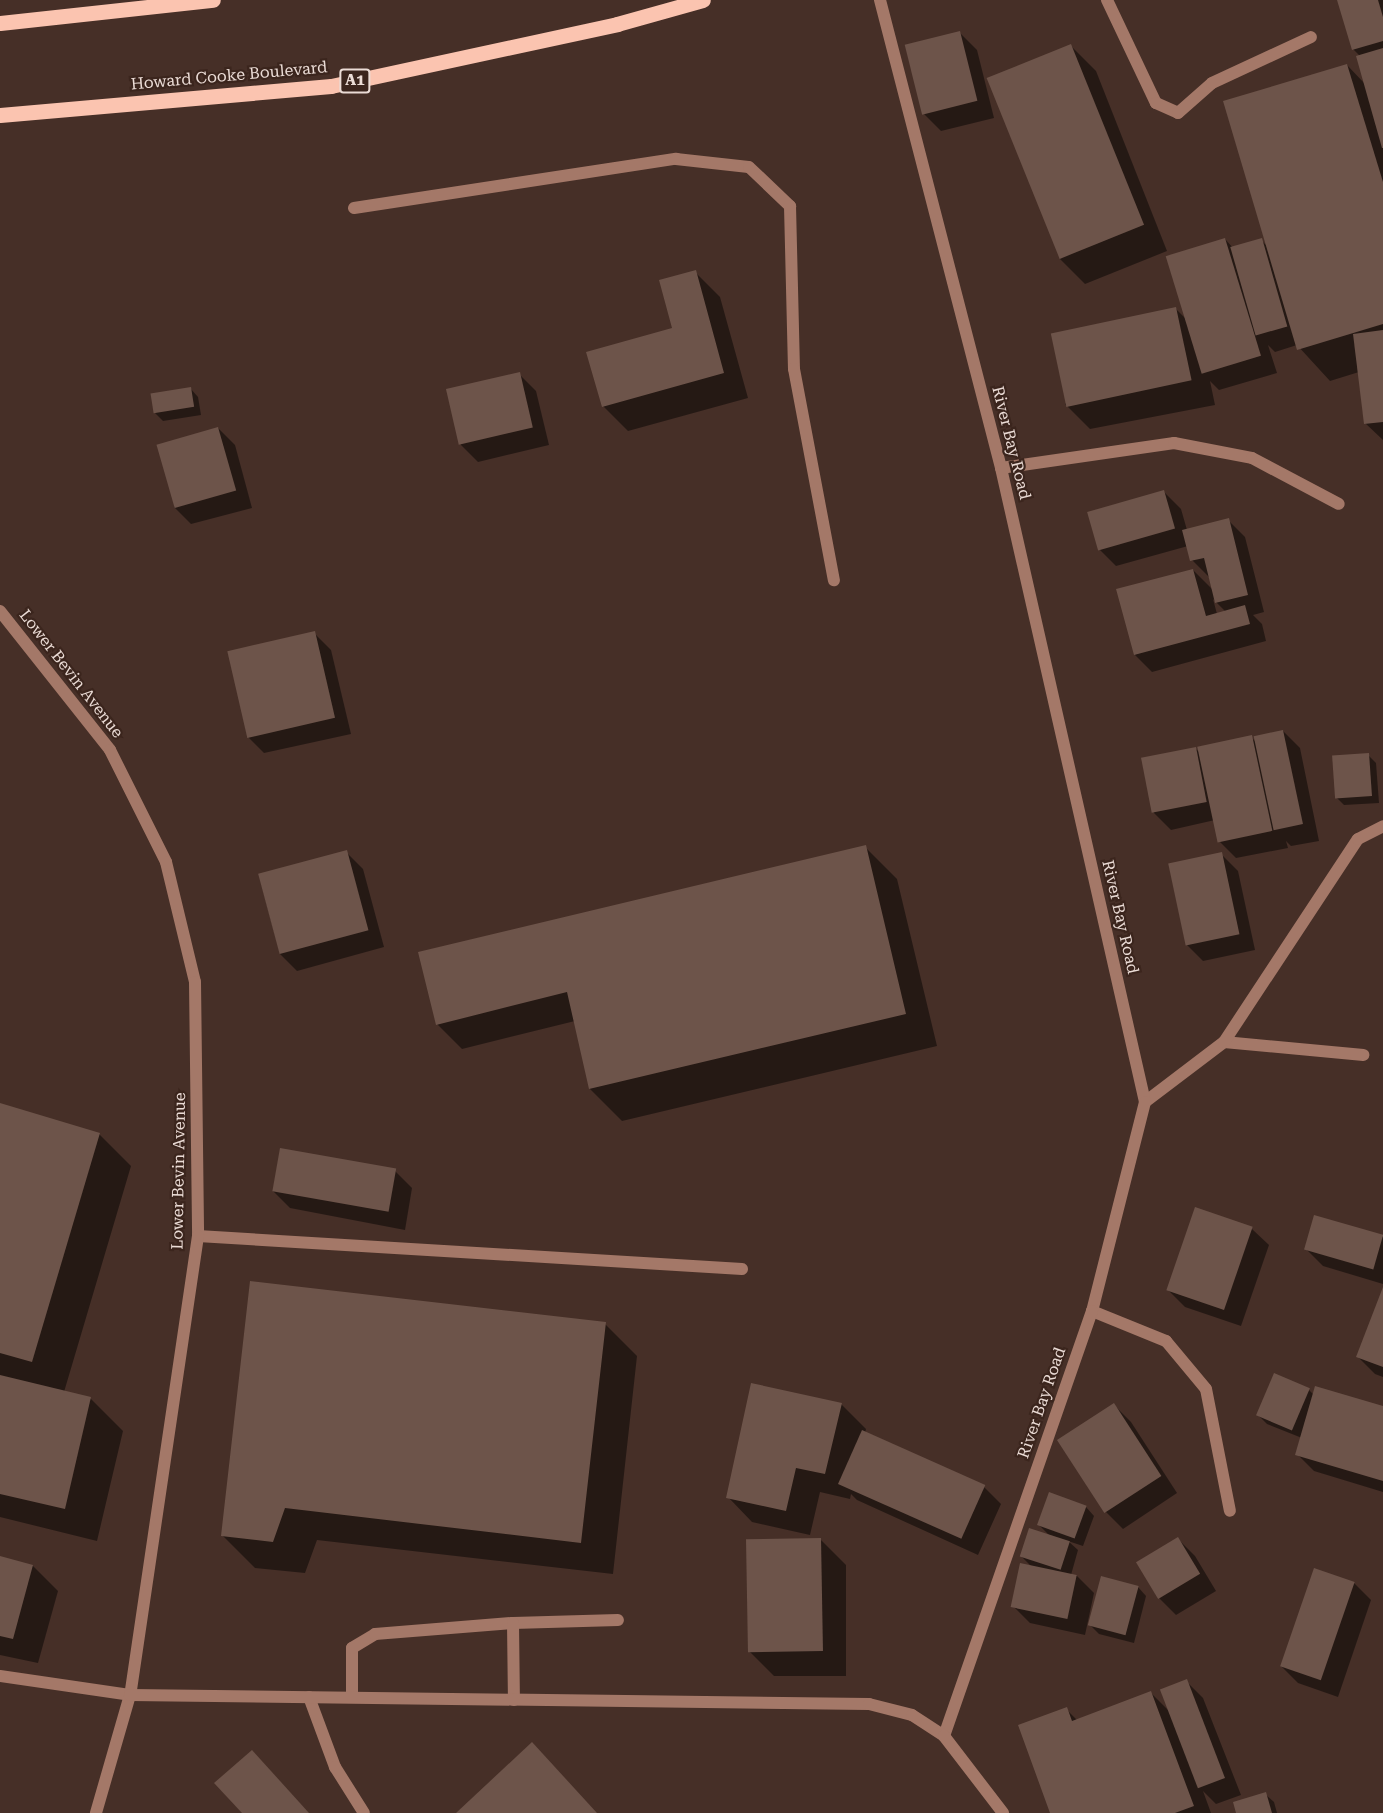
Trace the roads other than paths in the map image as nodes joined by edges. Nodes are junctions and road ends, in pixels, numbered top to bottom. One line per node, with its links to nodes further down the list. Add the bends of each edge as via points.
1 (213, 0): 5 (main road)
2 (703, 0): 7 (main road, Howard Cooke Boulevard / A1, via 617,24 331,86)
3 (880, 0): 9 (street, River Bay Road)
4 (1107, 0): 6 (street, via 1156,103 1179,113 1212,83)
5 (0, 23)
6 (1311, 36)
7 (0, 115)
8 (354, 208): 11 (street, via 676,159 749,167 790,206 794,369)
9 (1001, 468): 10 (street, via 1174,443 1252,458); 16 (street, River Bay Road)
10 (1339, 504)
11 (834, 580)
12 (0, 611): 17 (street, Lower Bevin Avenue, via 110,750 166,862 195,982)
13 (1383, 826): 14 (street, via 1358,839)
14 (1224, 1041): 15 (street); 16 (street)
15 (1363, 1055)
16 (1145, 1102): 19 (street, River Bay Road)
17 (198, 1236): 18 (street); 24 (street, Lower Bevin Avenue)
18 (742, 1269)
19 (1092, 1311): 20 (street, via 1166,1341 1206,1389); 28 (street, River Bay Road)
20 (1230, 1511)
21 (618, 1620): 22 (street)
22 (513, 1623): 26 (street, via 375,1634 352,1648); 27 (street)
23 (0, 1676): 24 (street)
24 (130, 1695): 25 (street); 29 (street, Lower Bevin Avenue)
25 (309, 1697): 26 (street); 30 (street, via 335,1767)
26 (352, 1697): 27 (street)
27 (514, 1700): 28 (street, via 869,1704 912,1715)
28 (944, 1736): 31 (street)
29 (96, 1813)
30 (364, 1813)
31 (1003, 1813)

